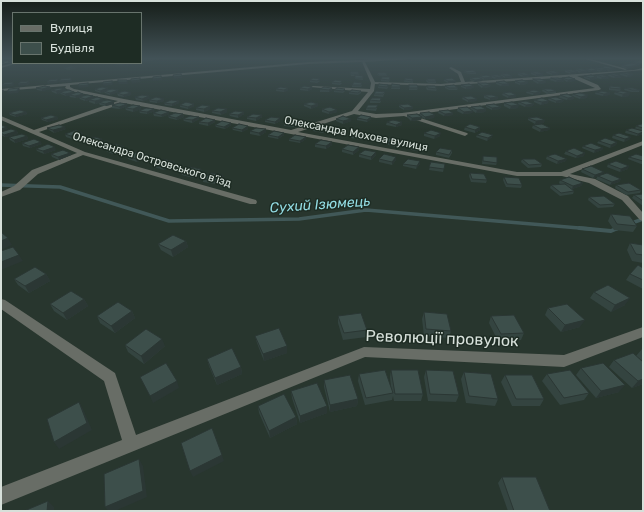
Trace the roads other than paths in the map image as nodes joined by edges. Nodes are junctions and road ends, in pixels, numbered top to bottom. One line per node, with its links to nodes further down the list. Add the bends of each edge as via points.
1 (93, 82): 5 (street)
2 (492, 82): 6 (street)
3 (586, 82): 12 (street, via 599,89)
4 (373, 83): 6 (street); 9 (street)
5 (69, 84): 8 (street); 10 (street, Олександра Мохова вулиця, via 67,87 73,90)
6 (464, 84)
7 (313, 87): 9 (street)
8 (1, 90)
9 (372, 91): 11 (street)
10 (124, 101): 14 (street); 15 (street, Олександра Мохова вулиця)
11 (354, 112): 12 (street, via 376,116); 15 (street)
12 (402, 115): 16 (street)
13 (1, 118): 14 (street, Олександра Островського в’їзд)
14 (33, 132): 18 (street, Олександра Островського в’їзд)
15 (292, 132): 19 (street, Олександра Мохова вулиця, via 517,174)
16 (465, 134)
17 (643, 143): 19 (street, Олександра Мохова вулиця)
18 (83, 153): 20 (street, via 35,172 19,186); 21 (street, Олександра Островського в’їзд)
19 (562, 174): 22 (street, via 592,181 625,198)
20 (1, 195)
21 (253, 202)
22 (643, 218)
23 (1, 303): 25 (street, via 110,376)
24 (643, 332): 25 (street, Революції провулок, via 564,362 364,352)
25 (131, 444): 26 (street, Революції провулок)
26 (1, 496)

